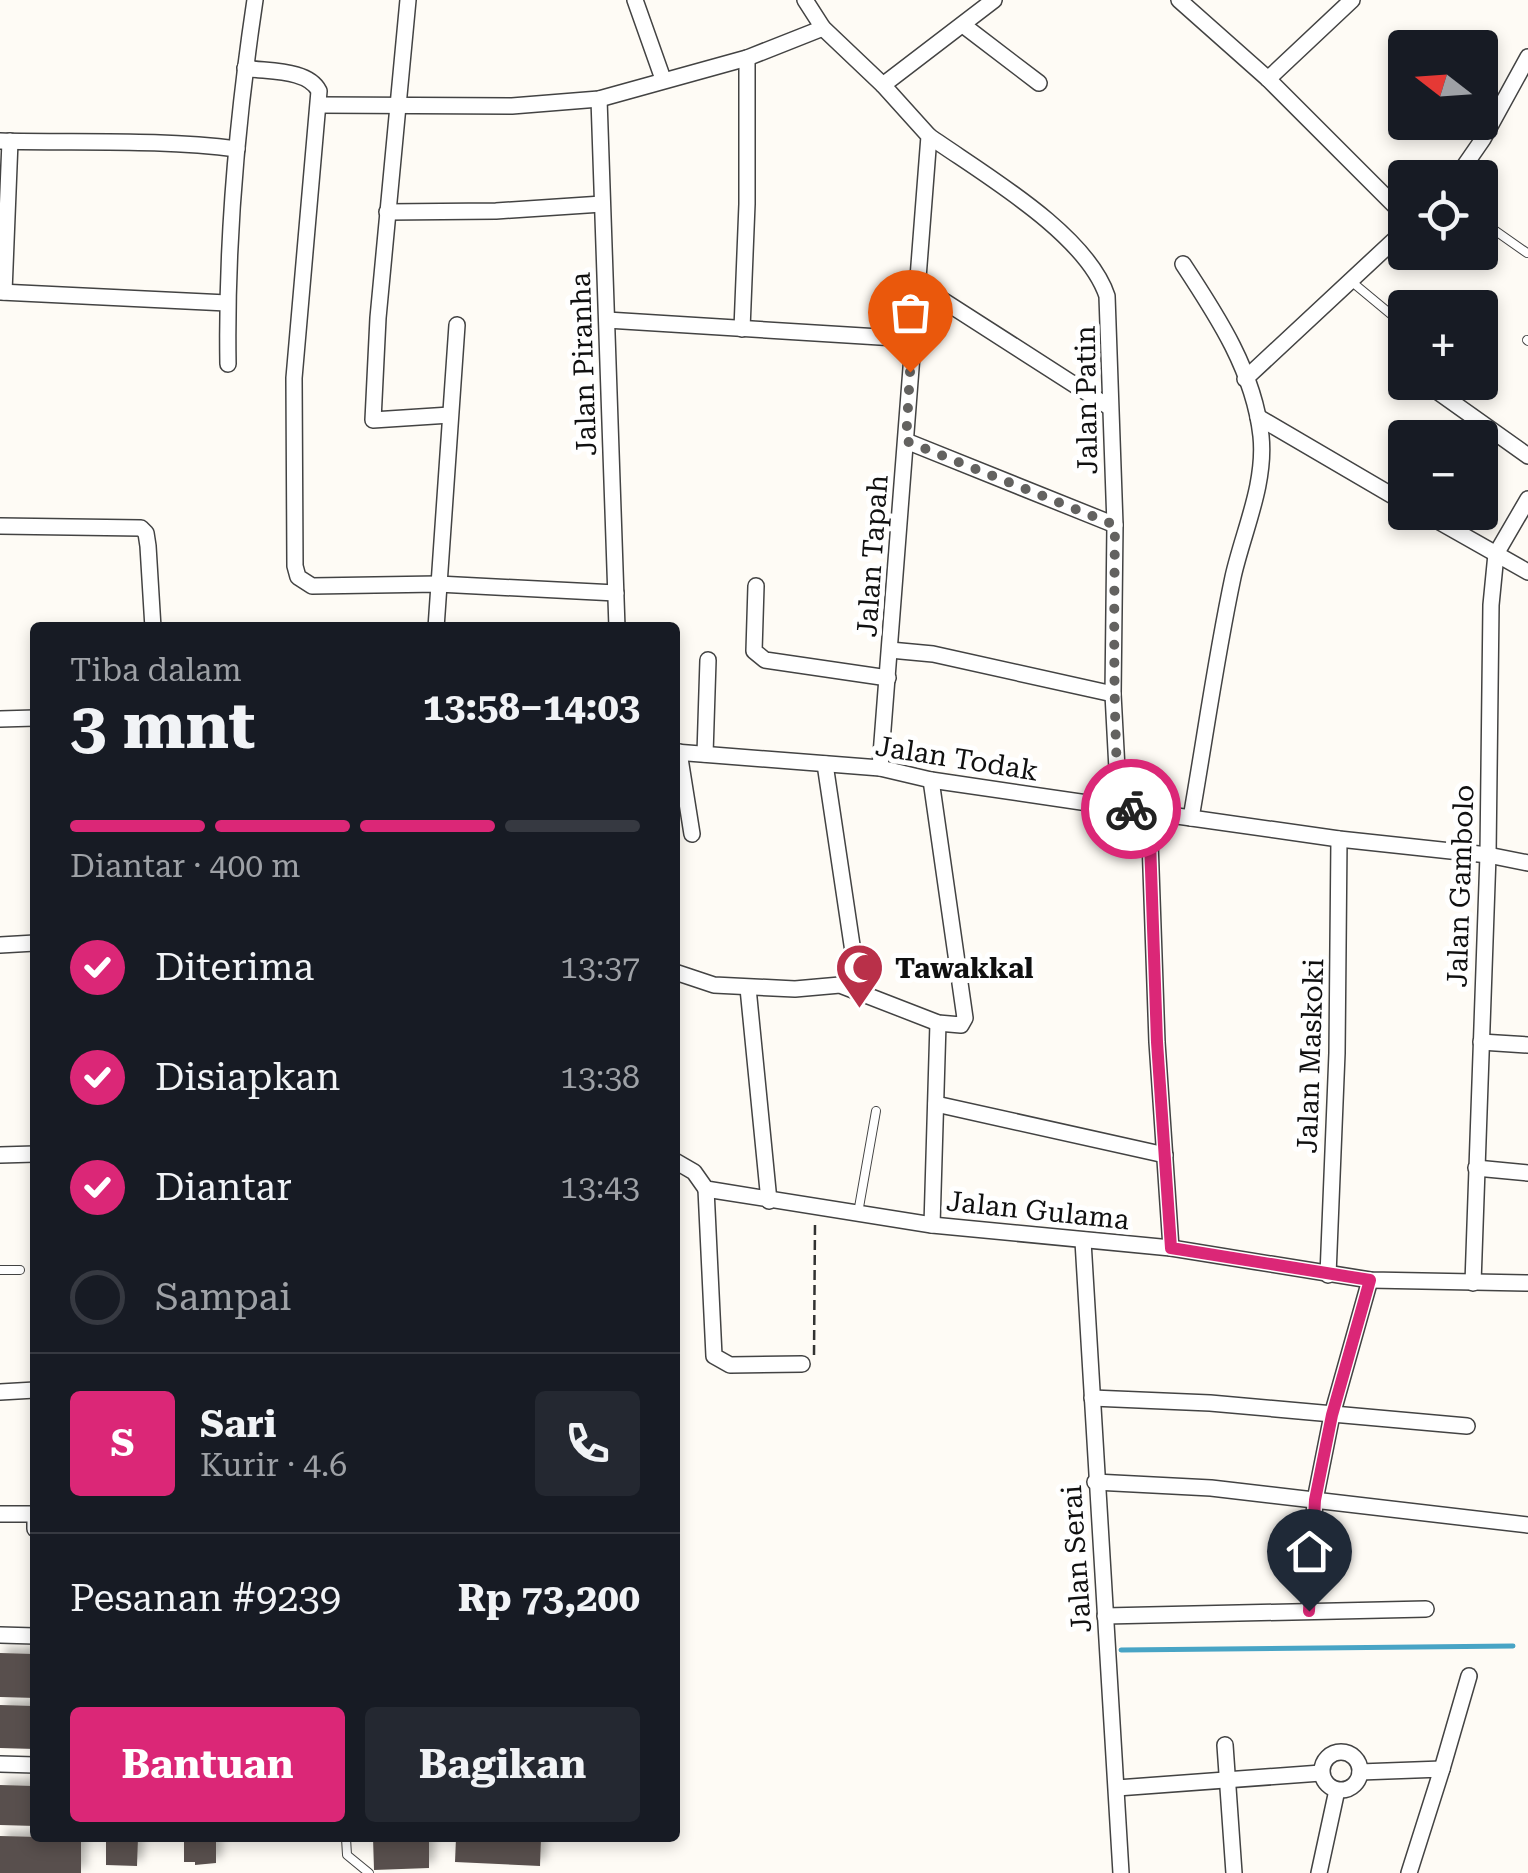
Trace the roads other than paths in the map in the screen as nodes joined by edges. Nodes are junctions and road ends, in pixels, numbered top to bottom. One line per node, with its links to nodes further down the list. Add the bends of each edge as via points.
1 (256, 0): 12 (street)
2 (408, 0): 19 (street)
3 (636, 0): 13 (street)
4 (805, 0): 9 (street)
5 (994, 0): 8 (street)
6 (1178, 0): 14 (street)
7 (1352, 0): 14 (street)
8 (964, 25): 15 (street); 16 (street)
9 (823, 28): 11 (street); 16 (street)
10 (1528, 57): 23 (street)
11 (746, 58): 13 (street); 38 (street)
12 (245, 68): 18 (street, via 307,78 316,85); 22 (street)
13 (663, 79): 17 (street)
14 (1268, 80): 24 (street)
15 (1039, 83)
16 (883, 85): 20 (street)
17 (599, 99): 19 (street); 25 (street, Jalan Piranha)
18 (319, 104): 19 (street); 55 (street, via 294,378 295,566 300,580 312,586)
19 (399, 104): 26 (street)
20 (929, 136): 32 (street, Jalan Tapah); 43 (street, Jalan Patin, via 1026,204 1101,277 1110,319)
21 (5, 141): 22 (street, via 183,142); 33 (street)
22 (237, 149): 34 (street)
23 (1468, 160)
24 (1388, 199)
25 (602, 204): 26 (street); 36 (street, Jalan Piranha)
26 (387, 212): 44 (street, via 373,420)
27 (1498, 233): 29 (lane)
28 (1388, 245): 31 (street)
29 (1526, 253)
30 (1183, 264): 41 (street, via 1227,330)
31 (1348, 279): 35 (lane); 41 (street)
32 (920, 285): 39 (street, Jalan Tapah); 43 (street)
33 (2, 292): 34 (street)
34 (227, 302): 40 (street)
35 (1388, 312)
36 (607, 320): 38 (street); 57 (street, Jalan Piranha)
37 (457, 325): 44 (street)
38 (742, 328): 39 (street)
39 (912, 338): 46 (street, Jalan Tapah)
40 (228, 364)
41 (1245, 379): 45 (street)
42 (1449, 400): 47 (street)
43 (1108, 407): 50 (street, Jalan Patin)
44 (450, 414): 55 (street)
45 (1258, 417): 48 (street); 75 (street, via 1262,466 1232,584)
46 (906, 441): 50 (street); 61 (street, Jalan Tapah)
47 (1528, 456)
48 (1388, 493)
49 (1528, 499): 53 (street, Jalan Gambolo)
50 (1115, 525): 64 (street, Jalan Patin)
51 (0, 526): 58 (street, via 141,528)
52 (1454, 530): 53 (street)
53 (1496, 554): 54 (street); 78 (street, Jalan Gambolo)
54 (1528, 572)
55 (438, 584): 57 (street); 59 (street)
56 (756, 586): 63 (street, via 754,651 765,660)
57 (616, 593): 60 (street, Jalan Piranha)
58 (153, 622)
59 (436, 622)
60 (617, 622)
61 (890, 650): 63 (street, Jalan Tapah); 64 (street)
62 (708, 660): 68 (street)
63 (888, 678): 71 (street, Jalan Tapah)
64 (1112, 694): 73 (street, Jalan Patin)
65 (0, 717): 66 (street)
66 (30, 718)
67 (680, 752): 68 (street, Jalan Todak)
68 (705, 754): 69 (street, Jalan Todak)
69 (824, 764): 71 (street, Jalan Todak); 84 (street)
70 (680, 768): 76 (street)
71 (880, 768): 72 (street, Jalan Todak)
72 (932, 780): 73 (street, Jalan Todak); 85 (street, via 965,1018 958,1026)
73 (1119, 807): 74 (street, Jalan Todak)
74 (1149, 812): 75 (street, Jalan Todak); 92 (street)
75 (1191, 818): 77 (street, Jalan Todak)
76 (692, 834)
77 (1340, 840): 78 (street, Jalan Todak); 104 (street, Jalan Maskoki)
78 (1488, 855): 79 (street, Jalan Todak); 86 (street, Jalan Gambolo)
79 (1528, 863)
80 (30, 943): 81 (street)
81 (0, 945)
82 (680, 974): 83 (street)
83 (748, 988): 84 (street, via 840,986); 97 (street)
84 (860, 992): 85 (street)
85 (938, 1023): 88 (street)
86 (1481, 1042): 87 (street); 94 (street, Jalan Gambolo)
87 (1528, 1045)
88 (936, 1104): 92 (street); 99 (street)
89 (876, 1112): 98 (lane)
90 (30, 1154): 91 (street)
91 (0, 1155)
92 (1165, 1155): 101 (street)
93 (680, 1164): 96 (street)
94 (1476, 1168): 95 (street); 106 (street, Jalan Gambolo)
95 (1528, 1173)
96 (706, 1189): 97 (street, Jalan Gulama); 108 (street, via 714,1356 730,1365)
97 (770, 1201): 98 (street, Jalan Gulama)
98 (858, 1213): 99 (street, Jalan Gulama)
99 (932, 1225): 100 (street, Jalan Gulama)
100 (1082, 1242): 101 (street, Jalan Gulama); 111 (street, Jalan Serai)
101 (1171, 1248): 104 (street, Jalan Gulama)
102 (0, 1270): 103 (lane)
103 (20, 1270)
104 (1328, 1274): 105 (street, Jalan Gulama)
105 (1370, 1280): 106 (street, Jalan Gulama); 112 (street)
106 (1473, 1283): 107 (street, Jalan Gulama)
107 (1528, 1284)
108 (802, 1364)
109 (30, 1390): 110 (street)
110 (0, 1392)
111 (1092, 1398): 112 (street); 114 (street, Jalan Serai)
112 (1332, 1415): 113 (street); 115 (street)
113 (1467, 1426)
114 (1096, 1482): 115 (street); 121 (street, Jalan Serai)
115 (1315, 1500): 118 (street); 120 (street)
116 (0, 1514): 117 (street)
117 (30, 1514)
118 (1528, 1525)
119 (1426, 1609): 120 (street)
120 (1309, 1611): 121 (street)
121 (1105, 1616): 132 (street, Jalan Serai)
122 (0, 1635): 123 (street)
123 (30, 1636)
124 (1468, 1676): 128 (street)
125 (1225, 1745): 131 (street)
126 (0, 1764): 127 (street)
127 (30, 1765)
128 (1442, 1769): 129 (street); 139 (street)
129 (1360, 1772): 130 (street, via 1357,1760 1340,1751 1328,1756); 133 (street, via 1350,1788)
130 (1321, 1773): 131 (street); 133 (street)
131 (1226, 1779): 132 (street); 137 (street)
132 (1117, 1788): 136 (street, Jalan Serai)
133 (1338, 1790): 138 (street)
134 (346, 1842): 135 (lane, via 347,1855)
135 (368, 1873)
136 (1121, 1873)
137 (1234, 1873)
138 (1319, 1873)
139 (1409, 1873)

